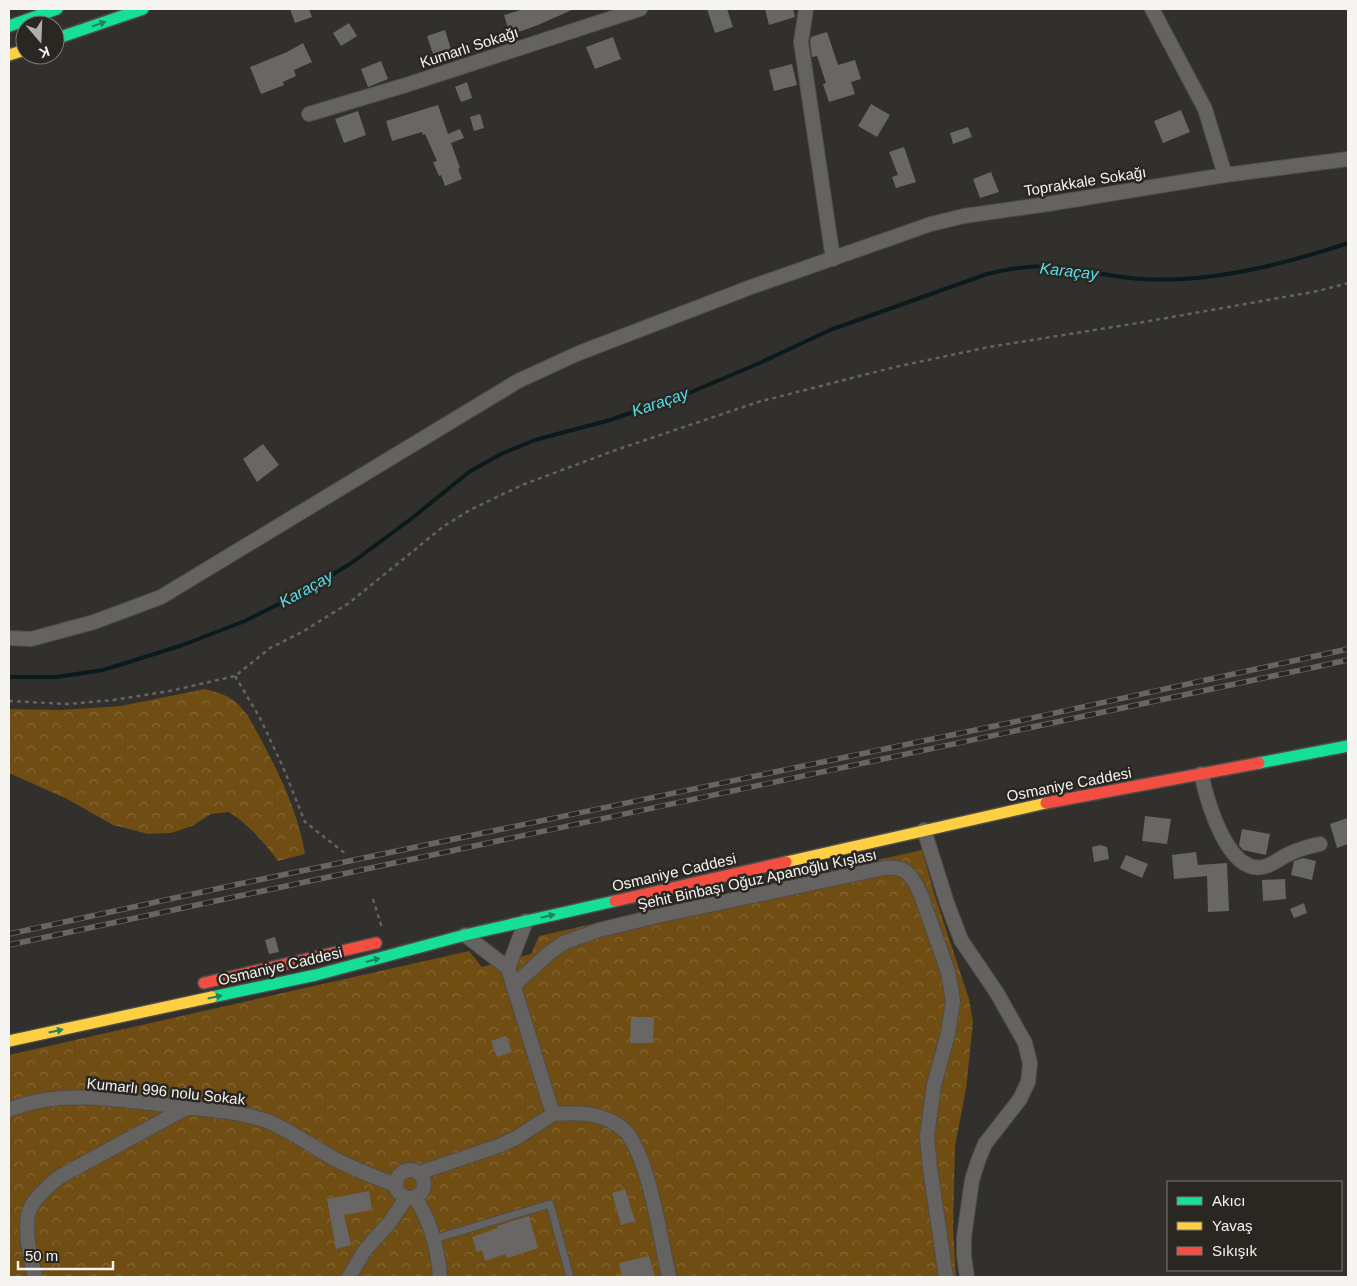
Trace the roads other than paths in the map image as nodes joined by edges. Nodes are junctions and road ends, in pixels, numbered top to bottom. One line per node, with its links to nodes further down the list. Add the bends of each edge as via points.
1 (57, 9): 6 (highway)
2 (143, 9): 7 (highway, one-way to 2)
3 (640, 9): 8 (street, Kumarlı Sokağı)
4 (806, 9): 11 (street, via 801,42)
5 (1152, 9): 10 (street, via 1205,109)
6 (9, 26)
7 (65, 36)
8 (308, 114)
9 (1348, 159): 10 (street, Toprakkale Sokağı)
10 (1225, 175): 11 (street, Toprakkale Sokağı, via 964,216)
11 (833, 259): 12 (street, Toprakkale Sokağı, via 588,350 518,381 161,597 94,622 31,638)
12 (9, 638)
13 (1348, 737): 16 (highway)
14 (1348, 746): 15 (highway, Osmaniye Caddesi)
15 (1202, 774): 17 (highway, Osmaniye Caddesi); 18 (street, via 1208,803 1216,821 1230,848 1247,866 1264,866 1300,849)
16 (995, 803)
17 (923, 822): 19 (highway, Osmaniye Caddesi, one-way to 17); 39 (street, via 961,940 997,993 1025,1043 1030,1063 1028,1082 1020,1099 986,1144 972,1180 964,1237)
18 (1320, 844)
19 (526, 921): 20 (highway, Osmaniye Caddesi); 22 (street)
20 (464, 935): 22 (street); 25 (highway, Osmaniye Caddesi, one-way to 20, via 316,975)
21 (389, 940): 23 (highway)
22 (508, 968): 24 (street)
23 (189, 986)
24 (513, 986): 28 (street); 38 (street, Şehit Binbaşı Oğuz Apanoğlu Kışlası, via 563,943 599,930 884,868 905,870 915,882 927,911 948,972 953,1001 934,1085 927,1136)
25 (9, 1041)
26 (188, 1108): 27 (street, Kumarlı 996 nolu Sokak, via 66,1098); 30 (street, Kumarlı 996 nolu Sokak, via 228,1112 267,1121 335,1159); 33 (street, via 59,1177 42,1191 30,1206 27,1227)
27 (9, 1110)
28 (553, 1114): 29 (street, via 501,1145); 37 (street, via 571,1112 601,1117 625,1131 633,1142 647,1178)
29 (419, 1173): 30 (street, via 405,1171 398,1177); 31 (street, via 424,1186)
30 (396, 1185): 31 (street, via 399,1193)
31 (411, 1198): 32 (street, via 428,1220); 34 (street, via 365,1250)
32 (434, 1239): 35 (street); 36 (lane, via 550,1204)
33 (35, 1277)
34 (349, 1277)
35 (440, 1277)
36 (570, 1277)
37 (669, 1277)
38 (946, 1277)
39 (967, 1277)

